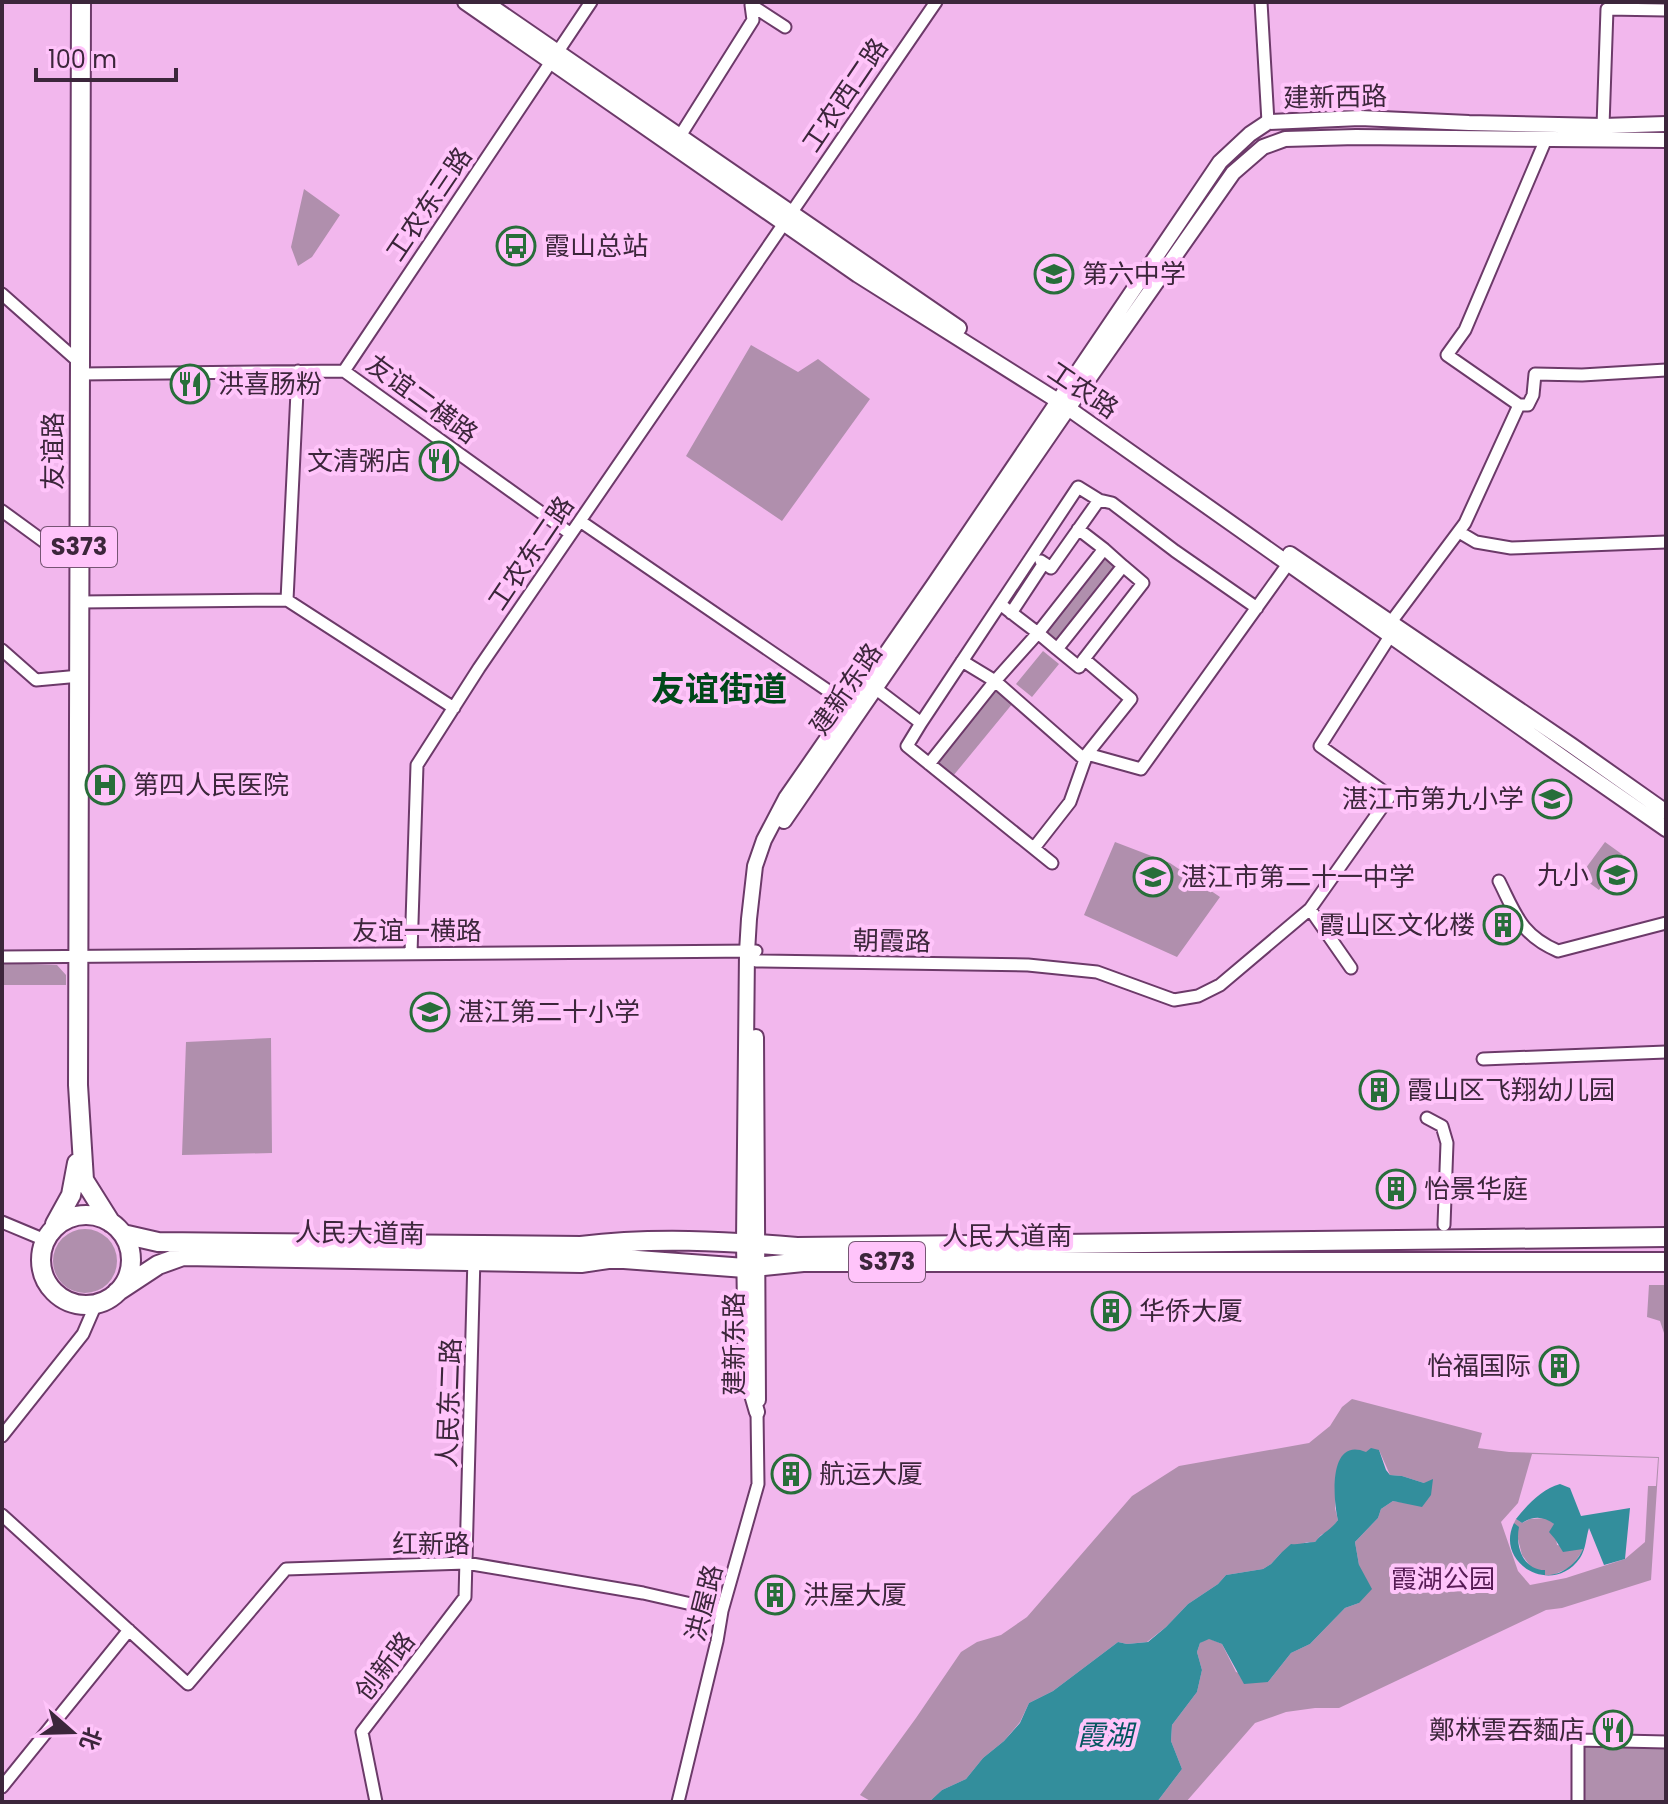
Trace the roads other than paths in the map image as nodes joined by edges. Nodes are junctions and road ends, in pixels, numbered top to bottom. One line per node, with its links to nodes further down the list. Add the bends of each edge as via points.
1 (81, 2): 19 (main road, 友谊路 / S373)
2 (465, 2): 10 (street, 工农路)
3 (485, 2): 10 (street, 工农路)
4 (591, 2): 10 (street, 工农东三路)
5 (936, 2): 17 (street, 工农西二路)
6 (1261, 2): 11 (street)
7 (752, 4): 9 (street); 14 (street, via 753,20)
8 (1666, 10): 13 (street, via 1607,9)
9 (785, 27)
10 (554, 56): 14 (street, 工农路); 17 (street, 工农路); 22 (street, 工农东三路)
11 (1268, 122): 13 (street, 建新西路, via 1360,118); 23 (street, 建新西路, via 1220,162)
12 (1666, 124): 13 (street, 建新西路)
13 (1603, 126)
14 (680, 136): 17 (street, 工农路)
15 (1546, 139): 16 (street, 建新西路); 23 (street, 建新西路, via 1285,139 1263,147 1233,173); 24 (street, via 1465,330 1447,355)
16 (1666, 140)
17 (788, 218): 23 (street, 工农路); 27 (street, 工农东二路)
18 (2, 294): 19 (street)
19 (80, 368): 21 (street, 友谊二横路); 34 (main road, 友谊路 / S373)
20 (1666, 370): 24 (street, via 1535,374 1528,405)
21 (298, 371): 22 (street, 友谊二横路); 38 (street)
22 (344, 371): 30 (street, 友谊二横路)
23 (1062, 405): 36 (street, 工农路); 43 (street, 工农路); 51 (street, 建新东路); 52 (street, 建新东路)
24 (1519, 405): 29 (street)
25 (1099, 500): 28 (street); 33 (street, via 1078,487); 41 (street, via 1112,503)
26 (2, 511): 34 (street, via 50,546)
27 (580, 521): 30 (street, 工农东二路); 52 (street)
28 (1078, 529): 32 (street); 35 (street, via 1051,568)
29 (1459, 532): 31 (street, via 1476,542 1511,548); 43 (street)
30 (571, 534): 53 (street, 工农东二路)
31 (1666, 542)
32 (1104, 549): 37 (street); 44 (street)
33 (1033, 555): 35 (street); 40 (street)
34 (79, 556): 39 (main road, 友谊路 / S373)
35 (1044, 563): 42 (street)
36 (1288, 564): 41 (street); 43 (street, 工农路)
37 (1123, 566): 45 (street); 47 (street, via 1143,583)
38 (287, 600): 39 (street); 53 (street)
39 (79, 602): 49 (main road, 友谊路 / S373)
40 (1000, 604): 42 (street); 48 (street)
41 (1257, 608): 55 (street, via 1141,769)
42 (1011, 613): 44 (street)
43 (1393, 628): 57 (street, 工农路); 58 (street, 工农路); 62 (street, 朝霞路, via 1320,746 1390,796)
44 (1038, 633): 45 (street); 50 (street)
45 (1057, 649): 47 (street, via 1079,667)
46 (2, 650): 49 (street, via 36,680)
47 (1084, 659): 55 (street, via 1131,699)
48 (962, 661): 50 (street); 54 (street)
49 (80, 676): 64 (main road, 友谊路 / S373)
50 (995, 681): 55 (street); 56 (street)
51 (875, 688): 54 (street); 66 (street, 建新东路, via 771,843 762,870)
52 (849, 705): 66 (street, 建新东路, via 764,840 749,919)
53 (454, 708): 65 (street, 工农东二路, via 417,765)
54 (921, 723): 56 (street, via 907,746)
55 (1086, 757): 59 (street, via 1070,802)
56 (929, 764): 59 (street)
57 (1666, 812)
58 (1666, 829)
59 (1034, 848): 60 (street)
60 (1052, 863)
61 (1499, 881): 63 (street, via 1529,934 1558,951)
62 (1310, 909): 66 (street, 朝霞路, via 1220,985 1174,1000 1097,972); 68 (street)
63 (1666, 923)
64 (78, 953): 65 (street, 友谊一横路); 67 (street, 友谊一横路); 71 (main road, 友谊路 / S373)
65 (411, 953): 66 (street, 友谊一横路)
66 (753, 954): 78 (street, 建新东路)
67 (2, 955)
68 (1351, 968)
69 (1666, 1052): 70 (street)
70 (1483, 1059)
71 (79, 1092): 75 (main road, 友谊路 / S373, via 84,1180); 77 (main road, 友谊路 / S373, via 75,1178)
72 (1427, 1118): 74 (street, via 1442,1126 1447,1143)
73 (2, 1222): 77 (street)
74 (1444, 1225)
75 (117, 1228): 77 (main road, S373, via 86,1215 61,1222); 79 (main road, 人民大道南 / S373, via 158,1242); 82 (main road, S373, via 131,1257)
76 (1663, 1234): 78 (main road, 人民大道南 / S373, via 797,1247)
77 (48, 1236): 83 (main road, via 41,1254 47,1282 68,1301)
78 (750, 1243): 79 (main road, 人民大道南 / S373, via 608,1242); 81 (street, 建新东路)
79 (474, 1252): 81 (main road, 人民大道南 / S373, via 581,1263 624,1259); 82 (main road, 人民大道南 / S373, via 183,1256 158,1265); 87 (street, 人民东二路)
80 (1666, 1262): 81 (main road, 人民大道南 / S373, via 803,1262)
81 (751, 1267): 84 (street, 建新东路, via 746,1374)
82 (117, 1292): 83 (main road, S373)
83 (96, 1304): 85 (street, via 83,1334)
84 (757, 1412): 88 (street, 洪屋路, via 758,1484)
85 (2, 1436)
86 (2, 1515): 89 (street)
87 (466, 1563): 88 (street, 红新路); 89 (street, 红新路, via 286,1569 188,1684); 94 (street, 创新路, via 465,1597 362,1732)
88 (722, 1611): 95 (street, 洪屋路)
89 (129, 1630): 93 (street)
90 (1460, 1724): 91 (street, via 1566,1729)
91 (1578, 1740): 92 (street); 96 (street)
92 (1666, 1742)
93 (2, 1787)
94 (376, 1802)
95 (678, 1802)
96 (1578, 1802)

